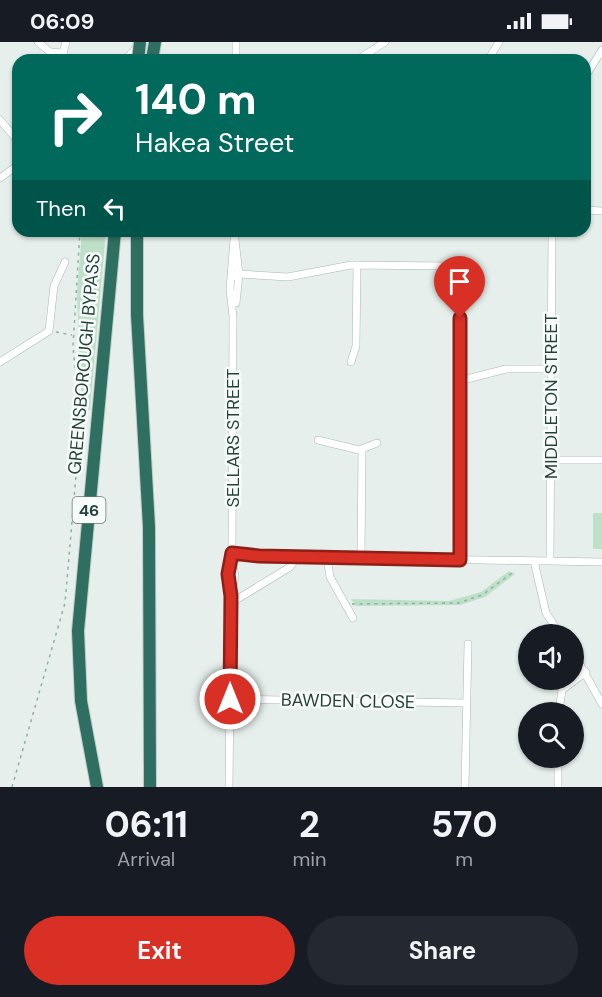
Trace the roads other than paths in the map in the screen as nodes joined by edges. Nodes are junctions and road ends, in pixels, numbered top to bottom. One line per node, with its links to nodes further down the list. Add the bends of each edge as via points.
1 (38, 42): 5 (street)
2 (141, 42): 6 (street)
3 (385, 42): 7 (street)
4 (602, 50): 8 (street)
5 (57, 54)
6 (130, 54)
7 (366, 54)
8 (591, 67)
9 (0, 120): 10 (street)
10 (12, 134)
11 (114, 237): 46 (highway, GREENSBOROUGH BYPASS / 46, via 78,631 81,701)
12 (137, 237): 47 (highway, via 136,315 148,496)
13 (234, 237): 17 (street, SELLARS STREET, via 231,262)
14 (552, 237): 20 (street, MIDDLETON STREET)
15 (65, 262): 18 (street, via 54,286 50,331)
16 (357, 265): 17 (street, via 294,276); 19 (street, via 356,346); 21 (street, via 450,266 459,270)
17 (237, 276): 27 (street, SELLARS STREET, via 230,289)
18 (0, 362)
19 (351, 362)
20 (551, 369): 21 (street, via 506,369); 25 (street, MIDDLETON STREET)
21 (459, 381): 31 (street)
22 (318, 440): 24 (street)
23 (377, 443): 24 (street)
24 (362, 450): 30 (street)
25 (551, 460): 26 (street); 33 (street, MIDDLETON STREET)
26 (602, 460)
27 (232, 556): 28 (street); 35 (street, SELLARS STREET, via 228,574)
28 (298, 556): 29 (street); 35 (street, via 290,567)
29 (327, 557): 30 (street); 36 (street, via 330,577)
30 (361, 558): 31 (street)
31 (460, 560): 32 (street)
32 (534, 561): 33 (street); 37 (street, via 546,613)
33 (550, 561): 34 (street)
34 (602, 562)
35 (231, 600): 41 (street, SELLARS STREET)
36 (353, 618)
37 (553, 624)
38 (468, 644): 43 (street)
39 (584, 669): 40 (street)
40 (586, 672): 42 (street, via 562,690); 44 (street)
41 (230, 699): 43 (street, BAWDEN CLOSE); 48 (street, SELLARS STREET)
42 (560, 702)
43 (466, 704): 49 (street)
44 (602, 704)
45 (558, 768): 50 (street)
46 (98, 787)
47 (150, 787)
48 (229, 787)
49 (465, 787)
50 (558, 787)

